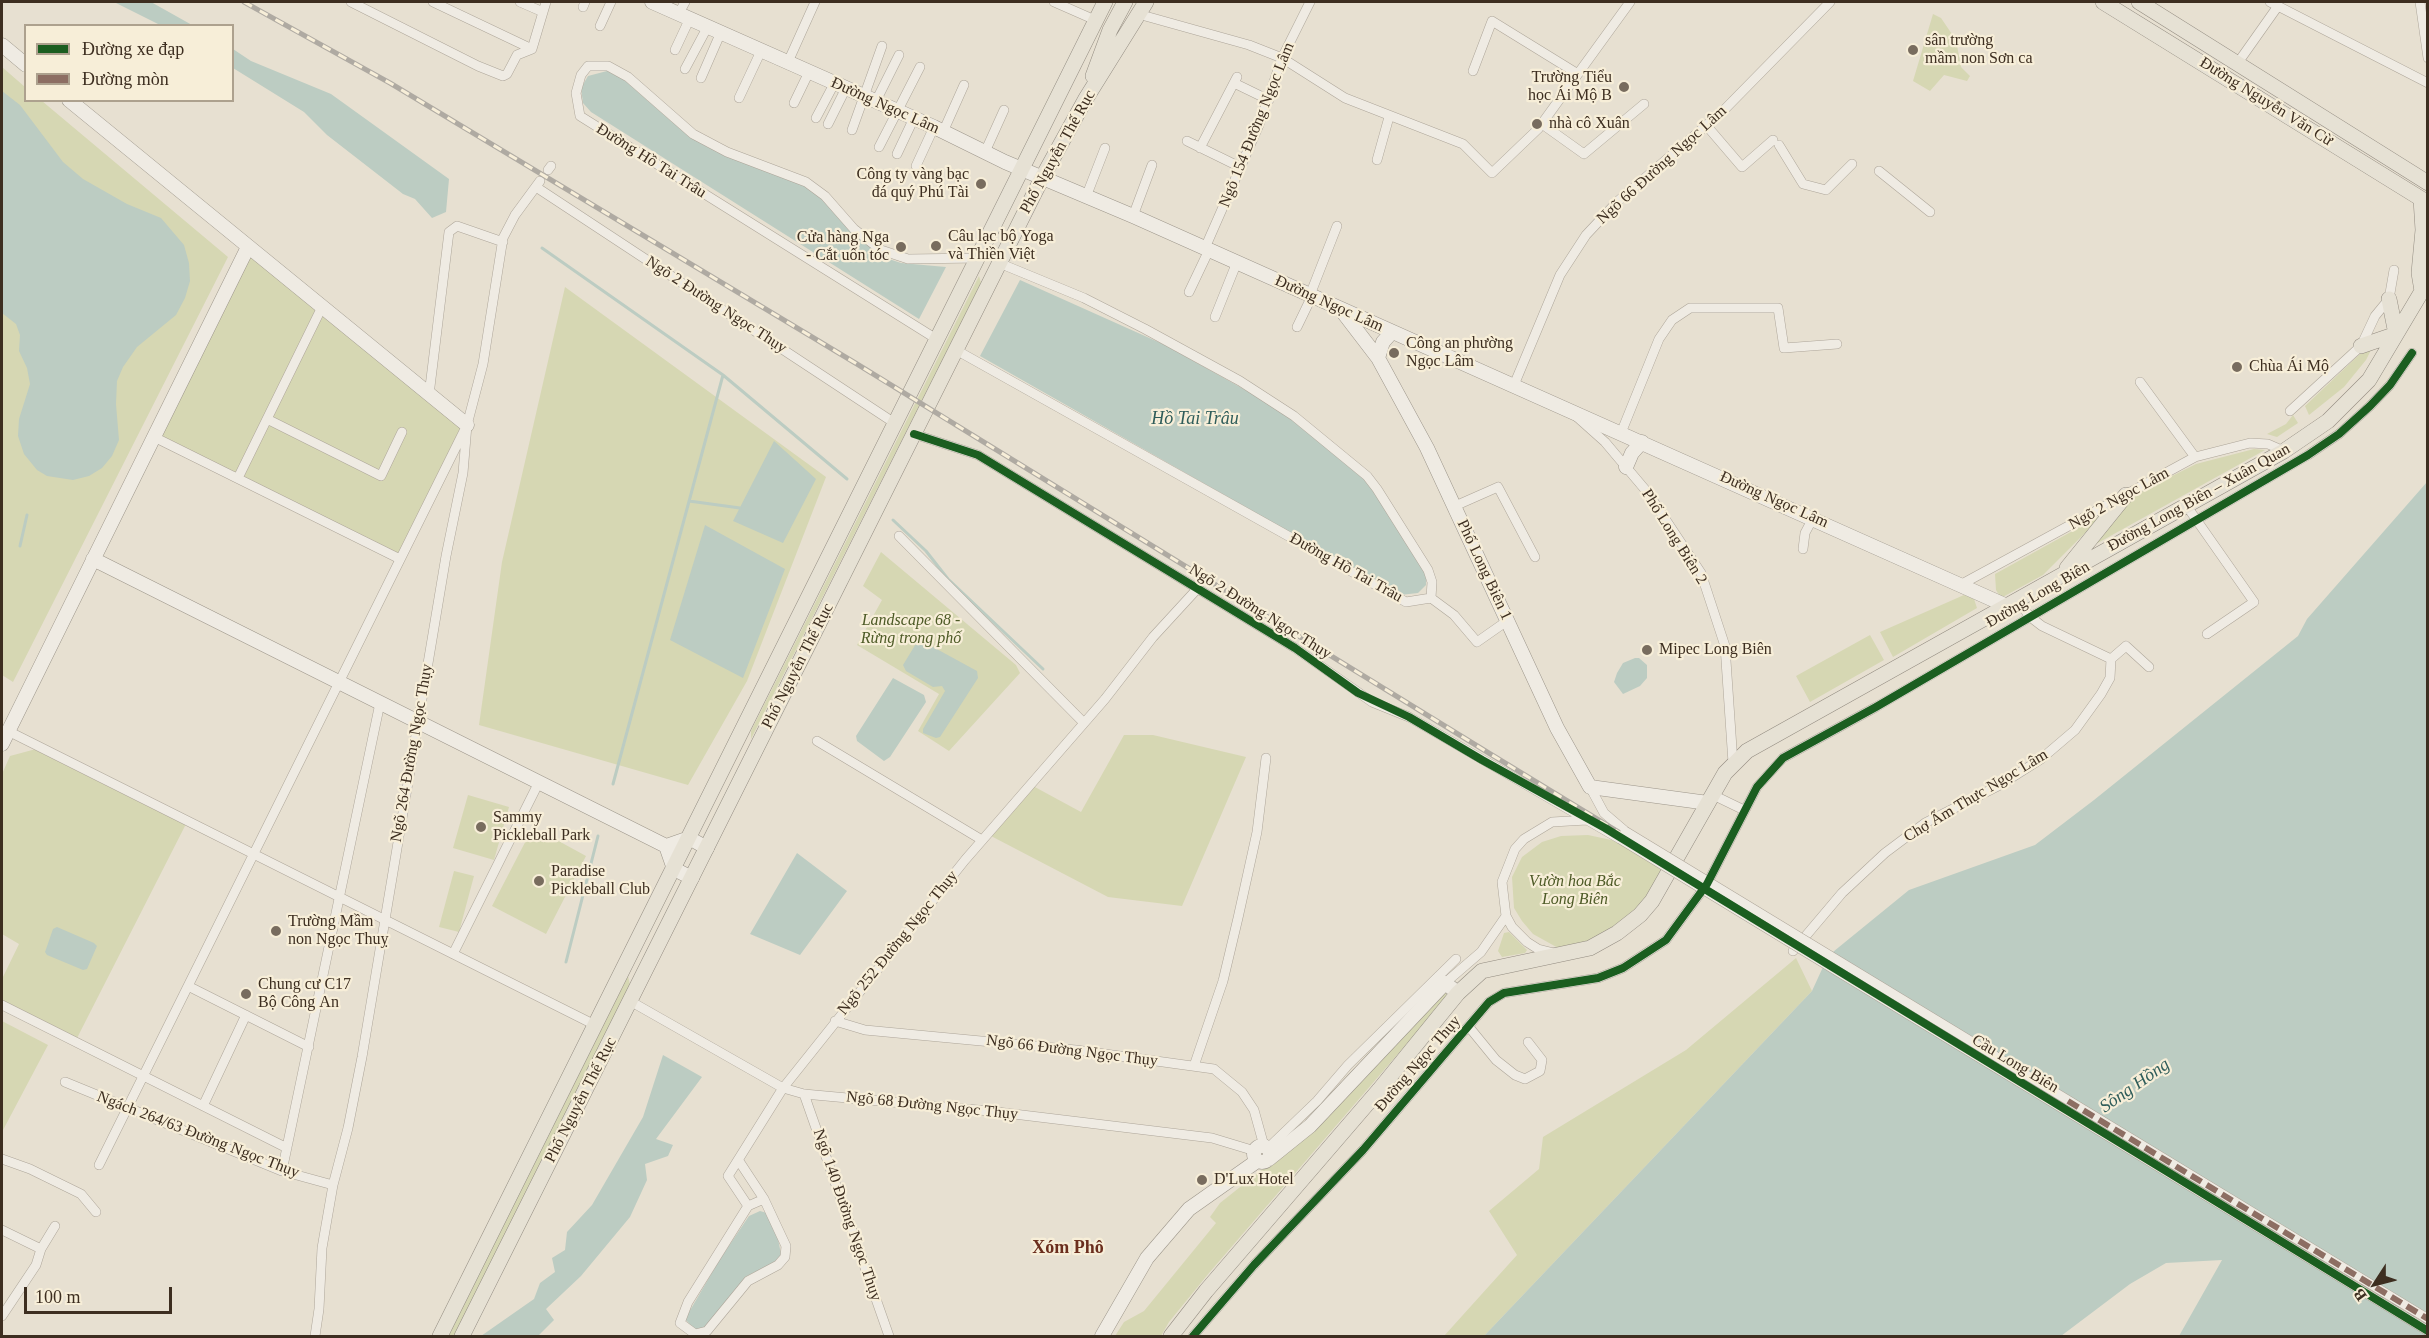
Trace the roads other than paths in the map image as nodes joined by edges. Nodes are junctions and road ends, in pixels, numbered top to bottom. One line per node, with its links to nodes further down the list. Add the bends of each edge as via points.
1 (351, 2): 28 (street, via 503,76 517,55)
2 (433, 2): 28 (street)
3 (520, 2): 20 (street)
4 (546, 2): 20 (street)
5 (611, 2): 22 (street)
6 (652, 2): 19 (street, Đường Ngọc Lâm)
7 (815, 2): 34 (street)
8 (1054, 2): 21 (street)
9 (1105, 2): 21 (main road, Phố Nguyễn Thế Rục)
10 (1125, 2): 24 (main road)
11 (1310, 2): 32 (street, Ngõ 154 Đường Ngọc Lâm)
12 (1630, 2): 41 (street)
13 (1830, 2): 61 (street, Ngõ 66 Đường Ngọc Lâm)
14 (2103, 2): 81 (main road, Đường Nguyễn Văn Cừ)
15 (2139, 2): 36 (main road, Đường Nguyễn Văn Cừ)
16 (2420, 2): 33 (street)
17 (2274, 4): 36 (street); 43 (street)
18 (1142, 8): 32 (street); 49 (main road, Phố Nguyễn Thế Rục)
19 (685, 11): 23 (street, Đường Ngọc Lâm); 29 (street)
20 (543, 12): 28 (street)
21 (1095, 20): 46 (main road, Phố Nguyễn Thế Rục)
22 (600, 26)
23 (708, 26): 25 (street, Đường Ngọc Lâm); 38 (street)
24 (1110, 30): 46 (main road); 49 (main road)
25 (721, 32): 30 (street, Đường Ngọc Lâm); 42 (street)
26 (2, 45): 35 (street)
27 (882, 46): 48 (street)
28 (532, 49)
29 (675, 50)
30 (761, 51): 34 (street, Đường Ngọc Lâm); 47 (street)
31 (899, 55): 48 (street)
32 (1282, 58): 50 (street, Ngõ 154 Đường Ngọc Lâm); 56 (street, via 1345,98)
33 (2427, 58)
34 (788, 62): 40 (street, Đường Ngọc Lâm)
35 (24, 63)
36 (2237, 64): 78 (main road, Đường Nguyễn Văn Cừ)
37 (920, 67): 55 (street)
38 (685, 69)
39 (1473, 71): 41 (street, via 1492,21)
40 (809, 72): 45 (street, Đường Ngọc Lâm); 52 (street)
41 (1578, 74): 60 (street)
42 (701, 78)
43 (2427, 83)
44 (964, 85): 63 (street)
45 (840, 86): 48 (street, Đường Ngọc Lâm); 57 (street); 59 (street)
46 (1063, 88): 75 (main road, Phố Nguyễn Thế Rục)
47 (739, 98)
48 (870, 99): 55 (street, Đường Ngọc Lâm); 62 (street)
49 (1085, 100): 77 (main road, Phố Nguyễn Thế Rục)
50 (1269, 100): 67 (street, via 1236,80); 74 (street, Ngõ 154 Đường Ngọc Lâm)
51 (71, 102): 87 (street)
52 (794, 103)
53 (1644, 104): 60 (street, via 1584,153)
54 (1004, 110): 68 (street)
55 (897, 111): 58 (street, Đường Ngọc Lâm); 65 (street)
56 (1389, 117): 60 (street, via 1420,125 1463,144 1492,173); 70 (street)
57 (816, 118)
58 (914, 118): 63 (street, Đường Ngọc Lâm); 69 (street)
59 (828, 124)
60 (1542, 124)
61 (1706, 124): 71 (street, via 1742,167 1776,143 1803,184 1826,190); 110 (street, Ngõ 66 Đường Ngọc Lâm, via 1618,201 1586,235 1560,275)
62 (852, 130)
63 (938, 130): 68 (street, Đường Ngọc Lâm); 73 (street)
64 (1187, 141): 67 (street)
65 (879, 147)
66 (1105, 148): 80 (street)
67 (1200, 148): 74 (street)
68 (985, 152): 75 (street, Đường Ngọc Lâm)
69 (897, 154)
70 (1377, 160)
71 (1852, 164)
72 (1152, 165): 83 (street)
73 (916, 166)
74 (1240, 168): 88 (street, Ngõ 154 Đường Ngọc Lâm)
75 (1023, 170): 77 (street, Đường Ngọc Lâm); 89 (main road, Phố Nguyễn Thế Rục)
76 (1880, 171): 82 (street)
77 (1042, 178): 80 (street, Đường Ngọc Lâm); 91 (main road, Phố Nguyễn Thế Rục)
78 (2426, 181)
79 (538, 184): 85 (street, Ngõ 264 Đường Ngọc Thụy, via 506,228); 115 (street, Ngõ 2 Đường Ngọc Thụy)
80 (1086, 197): 83 (street, Đường Ngọc Lâm)
81 (2424, 201): 86 (main road)
82 (1930, 213)
83 (1133, 216): 88 (street, Đường Ngọc Lâm)
84 (1337, 226): 95 (street)
85 (502, 242): 111 (street, via 457,226 449,232); 116 (street, Ngõ 264 Đường Ngọc Thụy, via 483,364)
86 (2424, 243): 93 (main road, via 2419,265)
87 (248, 247): 97 (street); 120 (street)
88 (1207, 249): 90 (street, Đường Ngọc Lâm); 94 (street, Ngõ 154 Đường Ngọc Lâm)
89 (979, 258): 103 (main road, Phố Nguyễn Thế Rục); 103 (street, Đường Hồ Tai Trâu, via 908,259 881,250 806,182 693,134 628,77 608,66 588,66 581,75 576,93 580,116)
90 (1237, 262): 95 (street, Đường Ngọc Lâm); 99 (street)
91 (999, 263): 106 (main road, Phố Nguyễn Thế Rục); 141 (street, via 1084,298 1145,329 1294,416 1372,482 1428,570)
92 (2394, 270): 96 (street)
93 (2425, 291): 102 (main road, Đường Long Biên – Xuân Quan)
94 (1189, 292)
95 (1311, 295): 98 (street, Đường Ngọc Lâm); 100 (street)
96 (2389, 299): 102 (main road); 105 (street, via 2375,316)
97 (322, 307): 111 (street); 114 (street)
98 (1341, 309): 101 (street, Đường Ngọc Lâm); 108 (street, Phố Long Biên 1)
99 (1215, 317)
100 (1297, 327)
101 (1392, 332): 108 (street, via 1383,342); 110 (street, Đường Ngọc Lâm)
102 (2396, 334): 105 (main road); 122 (main road, Đường Long Biên – Xuân Quan, via 2358,393)
103 (938, 340): 115 (main road, Phố Nguyễn Thế Rục)
104 (1838, 344): 118 (street, via 1784,348 1778,308 1690,308 1680,312 1659,339)
105 (2361, 346): 113 (street)
106 (956, 350): 119 (main road, Phố Nguyễn Thế Rục); 141 (street, Đường Hồ Tai Trâu, via 1406,602)
107 (2412, 353): 124 (street, Đường Long Biên, via 2370,406)
108 (1378, 358): 130 (street, Phố Long Biên 1)
109 (2139, 382): 125 (street)
110 (1514, 385): 112 (street, Đường Ngọc Lâm)
111 (429, 395): 116 (street)
112 (1568, 409): 118 (street, Đường Ngọc Lâm); 126 (street, Phố Long Biên 2)
113 (2290, 411)
114 (267, 419): 117 (street, via 381,476); 127 (street)
115 (896, 424): 163 (main road, Phố Nguyễn Thế Rục)
116 (466, 425): 137 (street); 150 (street, Ngõ 264 Đường Ngọc Thụy, via 463,472)
117 (402, 432)
118 (1621, 433): 121 (street, Đường Ngọc Lâm)
119 (914, 434): 140 (street, Ngõ 2 Đường Ngọc Thụy, via 978,455); 166 (main road, Phố Nguyễn Thế Rục)
120 (154, 437): 127 (street); 136 (street)
121 (1642, 442): 126 (street); 131 (street, Đường Ngọc Lâm)
122 (2298, 442): 123 (main road, Đường Long Biên – Xuân Quan); 124 (street)
123 (2284, 451): 125 (street, Ngõ 2 Ngọc Lâm, via 2268,444 2250,443); 129 (main road, Đường Long Biên – Xuân Quan)
124 (2308, 455): 132 (street, Đường Long Biên)
125 (2195, 457): 128 (street, Ngõ 2 Ngọc Lâm)
126 (1626, 467): 156 (street, Phố Long Biên 2, via 1691,557 1712,601 1725,646)
127 (238, 478): 137 (street)
128 (2126, 495): 138 (main road); 139 (street, Ngõ 2 Ngọc Lâm)
129 (2186, 504): 132 (street); 138 (main road, Đường Long Biên – Xuân Quan)
130 (1455, 506): 135 (street, via 1498,487); 144 (street, Phố Long Biên 1)
131 (1813, 518): 134 (street); 139 (street, Đường Ngọc Lâm)
132 (2196, 519): 143 (street, Đường Long Biên); 145 (street, via 2254,602)
133 (900, 536): 151 (street)
134 (1803, 549)
135 (1535, 557)
136 (93, 559): 148 (street); 152 (street)
137 (400, 560): 148 (street)
138 (2061, 575): 142 (main road, Đường Long Biên – Xuân Quan)
139 (1962, 584): 142 (street, Đường Ngọc Lâm)
140 (1198, 588): 151 (street, Ngõ 252 Đường Ngọc Thụy); 161 (street, Ngõ 2 Đường Ngọc Thụy, via 1372,702 1409,717)
141 (1431, 598): 144 (street, via 1454,615 1477,642)
142 (2013, 603): 143 (street); 156 (main road, Đường Long Biên – Xuân Quan, via 1762,742)
143 (2029, 616): 146 (street); 160 (street, Đường Long Biên, via 1783,758 1764,776)
144 (1508, 621): 158 (street, Phố Long Biên 1, via 1557,728)
145 (2207, 634)
146 (2111, 659): 147 (street, via 2126,646); 174 (street, Chợ Ẩm Thực Ngọc Lâm, via 2110,678 2101,694 2060,744 2009,780 1945,812 1903,839 1842,892)
147 (2149, 667)
148 (339, 682): 149 (street); 167 (street)
149 (380, 703): 150 (street); 171 (street)
150 (418, 722): 157 (street); 173 (street, Ngõ 264 Đường Ngọc Thụy)
151 (1083, 722): 164 (street, Ngõ 252 Đường Ngọc Thụy)
152 (8, 731): 154 (street); 167 (street)
153 (817, 741): 164 (street)
154 (2, 744)
155 (1266, 758): 190 (street, via 1257,832 1238,918 1223,981)
156 (1733, 763): 159 (main road, Đường Long Biên – Xuân Quan)
157 (539, 783): 165 (street); 176 (street)
158 (1590, 787): 159 (street); 162 (street, Phố Long Biên 1, via 1604,813)
159 (1711, 799): 160 (street); 177 (main road, Đường Long Biên – Xuân Quan, via 1663,886 1640,915 1590,948)
160 (1744, 810): 170 (street, Đường Long Biên)
161 (1589, 820): 162 (street, Cầu Long Biên); 172 (street, via 1552,822 1515,849 1502,882)
162 (1623, 835): 211 (street, Cầu Long Biên, bridge); 212 (street, Cầu Long Biên, bridge)
163 (689, 838): 165 (street); 166 (street); 168 (main road, Phố Nguyễn Thế Rục)
164 (982, 840): 185 (street, Ngõ 252 Đường Ngọc Thụy)
165 (666, 846): 168 (street)
166 (707, 848): 169 (main road, Phố Nguyễn Thế Rục)
167 (254, 854): 171 (street); 180 (street)
168 (674, 868): 169 (street); 186 (main road, Phố Nguyễn Thế Rục)
169 (692, 878): 182 (main road, Phố Nguyễn Thế Rục)
170 (1707, 884): 187 (street, Đường Ngọc Thụy, via 1666,940 1646,955 1598,978 1504,993 1489,1002)
171 (338, 896): 173 (street); 189 (street)
172 (1506, 916): 175 (street, Đường Ngọc Thụy); 177 (street, via 1527,942)
173 (384, 919): 176 (street); 203 (street, Ngõ 264 Đường Ngọc Thụy, via 348,1128)
174 (1793, 951)
175 (1481, 952): 179 (street); 181 (street, Đường Ngọc Thụy)
176 (453, 954): 186 (street)
177 (1563, 955): 179 (main road)
178 (1456, 959): 198 (street)
179 (1482, 971): 181 (main road, Đường Ngọc Thụy)
180 (188, 986): 184 (street); 191 (street)
181 (1452, 988): 198 (street, Đường Ngọc Thụy, via 1310,1126); 218 (main road, Đường Ngọc Thụy, via 1379,1090)
182 (630, 1001): 193 (street, Ngõ 68 Đường Ngọc Thụy); 215 (main road, Phố Nguyễn Thế Rục)
183 (2, 1005): 191 (street)
184 (246, 1015): 189 (street); 195 (street)
185 (835, 1021): 190 (street, Ngõ 66 Đường Ngọc Thụy, via 865,1030 1052,1047); 193 (street, Ngõ 252 Đường Ngọc Thụy)
186 (596, 1025): 214 (main road, Phố Nguyễn Thế Rục)
187 (1469, 1028): 188 (street, via 1496,1060 1525,1079 1540,1071 1542,1060); 219 (street, Đường Ngọc Thụy)
188 (1528, 1042)
189 (309, 1047): 197 (street)
190 (1194, 1066): 198 (street, Ngõ 66 Đường Ngọc Thụy, via 1214,1069 1242,1092 1254,1110)
191 (143, 1076): 195 (street); 196 (street)
192 (64, 1082): 196 (street, Ngách 264/63 Đường Ngọc Thụy)
193 (783, 1088): 194 (street, Ngõ 68 Đường Ngọc Thụy); 200 (street, Ngõ 252 Đường Ngọc Thụy)
194 (804, 1094): 198 (street, Ngõ 68 Đường Ngọc Thụy, via 1212,1138); 216 (street, Ngõ 140 Đường Ngọc Thụy)
195 (203, 1106): 197 (street)
196 (127, 1108): 201 (street); 202 (street, Ngách 264/63 Đường Ngọc Thụy)
197 (287, 1148): 202 (street)
198 (1263, 1153): 217 (street, Đường Ngọc Thụy, via 1190,1209 1147,1258)
199 (2, 1159): 206 (street, via 81,1194)
200 (739, 1161): 204 (street); 205 (street, Ngõ 252 Đường Ngọc Thụy, via 728,1176)
201 (99, 1165)
202 (282, 1171): 203 (street, Ngách 264/63 Đường Ngọc Thụy)
203 (333, 1185): 213 (street, Ngõ 264 Đường Ngọc Thụy, via 322,1248)
204 (764, 1199): 205 (street); 205 (street, via 786,1246 785,1257 748,1281 707,1331 695,1334 680,1323 688,1302)
205 (748, 1206)
206 (96, 1212)
207 (55, 1226): 209 (street)
208 (2, 1230): 209 (street)
209 (41, 1249): 210 (street, via 36,1264)
210 (2, 1316)
211 (2427, 1319)
212 (2427, 1331)
213 (315, 1336)
214 (440, 1336)
215 (462, 1336)
216 (889, 1336)
217 (1102, 1336)
218 (1171, 1336)
219 (1193, 1336)

